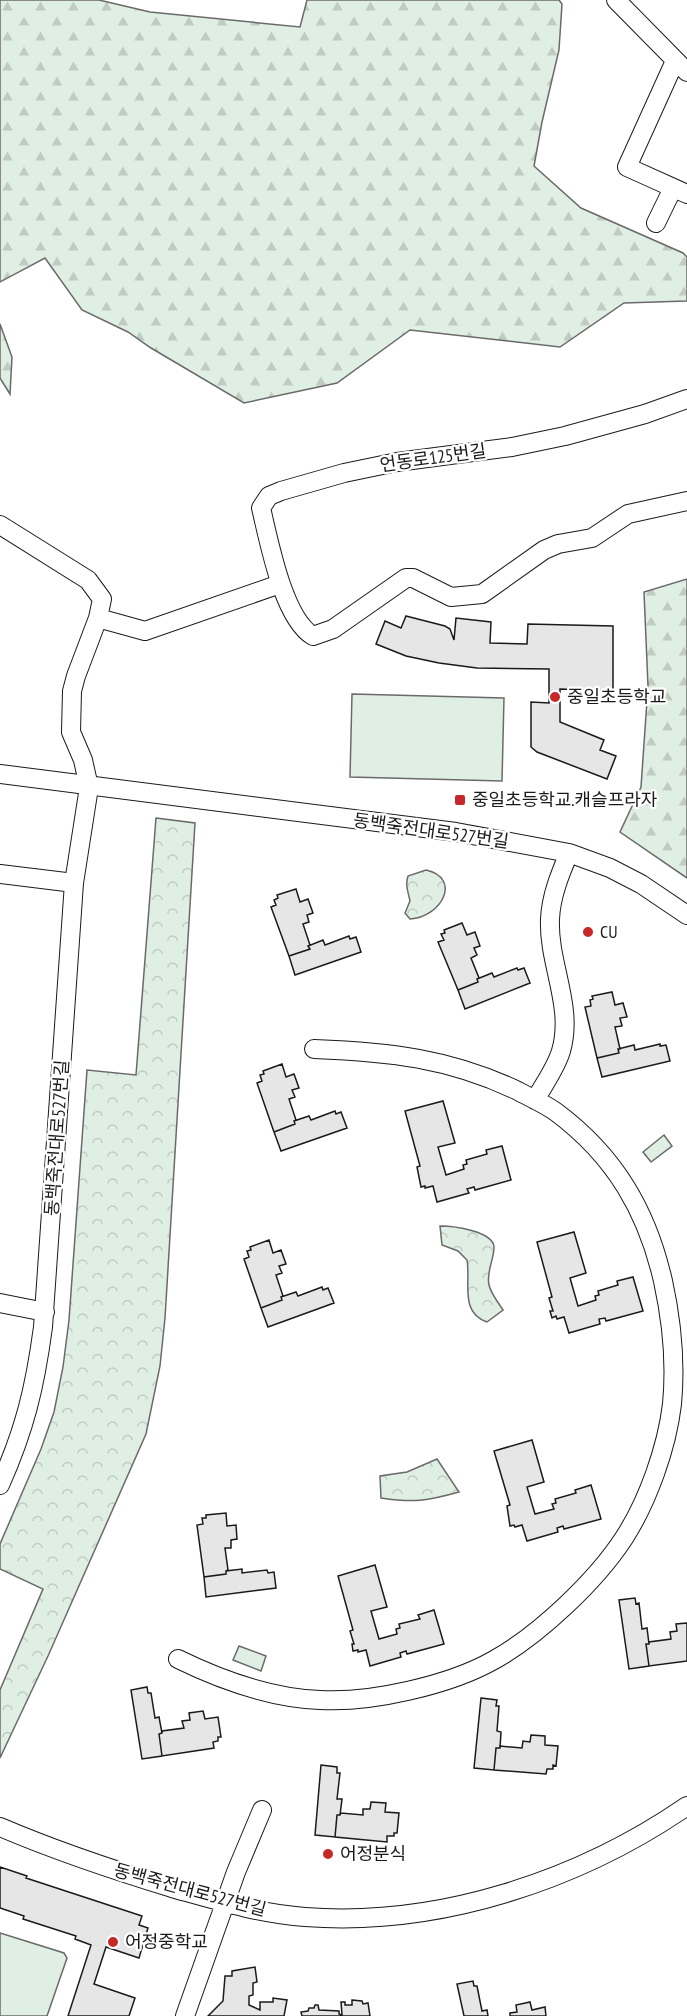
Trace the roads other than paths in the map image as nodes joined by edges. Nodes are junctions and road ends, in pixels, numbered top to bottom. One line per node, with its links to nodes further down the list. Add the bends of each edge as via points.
1 (616, 0): 2 (street)
2 (681, 66): 3 (street, via 627,167)
3 (680, 191): 4 (street)
4 (656, 223)
5 (687, 399): 8 (street, 언동로125번길, via 585,431 512,447 367,468 280,491 269,496 261,508)
6 (687, 501): 8 (street, 언동로125번길, via 628,514 592,538 544,550 482,594 451,597 406,578 333,629 313,636 304,631)
7 (0, 525): 9 (street, via 88,580 102,599)
8 (280, 584): 9 (street, via 145,632)
9 (98, 618): 11 (street, via 72,691 71,732)
10 (0, 774): 11 (street, 동백죽전대로527번길)
11 (89, 787): 12 (street, 동백죽전대로527번길, via 456,832); 14 (street, 동백죽전대로527번길)
12 (569, 853): 15 (street, 동백죽전대로527번길, via 641,884); 17 (street, via 550,918 564,1006 563,1036 560,1052)
13 (0, 874): 14 (street)
14 (74, 883): 19 (street, 동백죽전대로527번길)
15 (687, 915)
16 (314, 1049): 17 (street, via 420,1058 493,1079)
17 (535, 1100): 21 (street, via 555,1111 588,1140 632,1194 659,1264 670,1317 674,1359 672,1406 656,1469 624,1538 562,1608 512,1649 469,1672 420,1687 344,1701 296,1698 240,1685)
18 (0, 1303): 19 (street)
19 (45, 1312): 20 (street, 동백죽전대로527번길, via 31,1400)
20 (0, 1485)
21 (178, 1659)
22 (687, 1806): 25 (street, 동백죽전대로527번길, via 629,1842 561,1875 479,1900 401,1914 331,1918 273,1913)
23 (262, 1810): 25 (street)
24 (0, 1827): 25 (street, 동백죽전대로527번길, via 109,1868)
25 (226, 1903): 26 (street)
26 (185, 2016)

